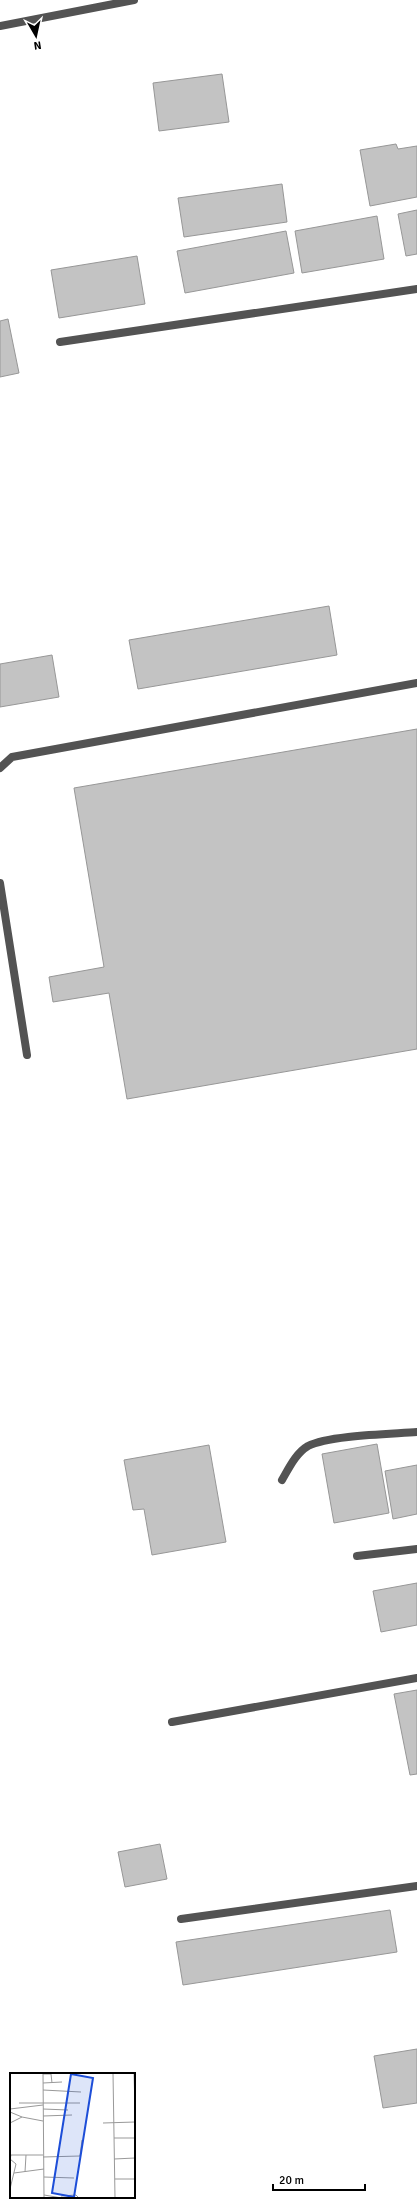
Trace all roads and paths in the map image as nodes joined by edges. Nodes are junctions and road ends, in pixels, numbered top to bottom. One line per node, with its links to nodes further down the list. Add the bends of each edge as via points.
1 (134, 0): 2 (lane)
2 (0, 26)
3 (417, 289): 4 (lane)
4 (60, 342)
5 (417, 683): 6 (lane, via 12,757)
6 (0, 768)
7 (0, 883): 8 (lane)
8 (27, 1055)
9 (417, 1432): 10 (lane, via 355,1436 308,1446 296,1456)
10 (282, 1480)
11 (417, 1549): 12 (lane)
12 (357, 1556)
13 (417, 1678): 14 (lane)
14 (172, 1722)
15 (417, 1886): 16 (lane)
16 (181, 1919)

